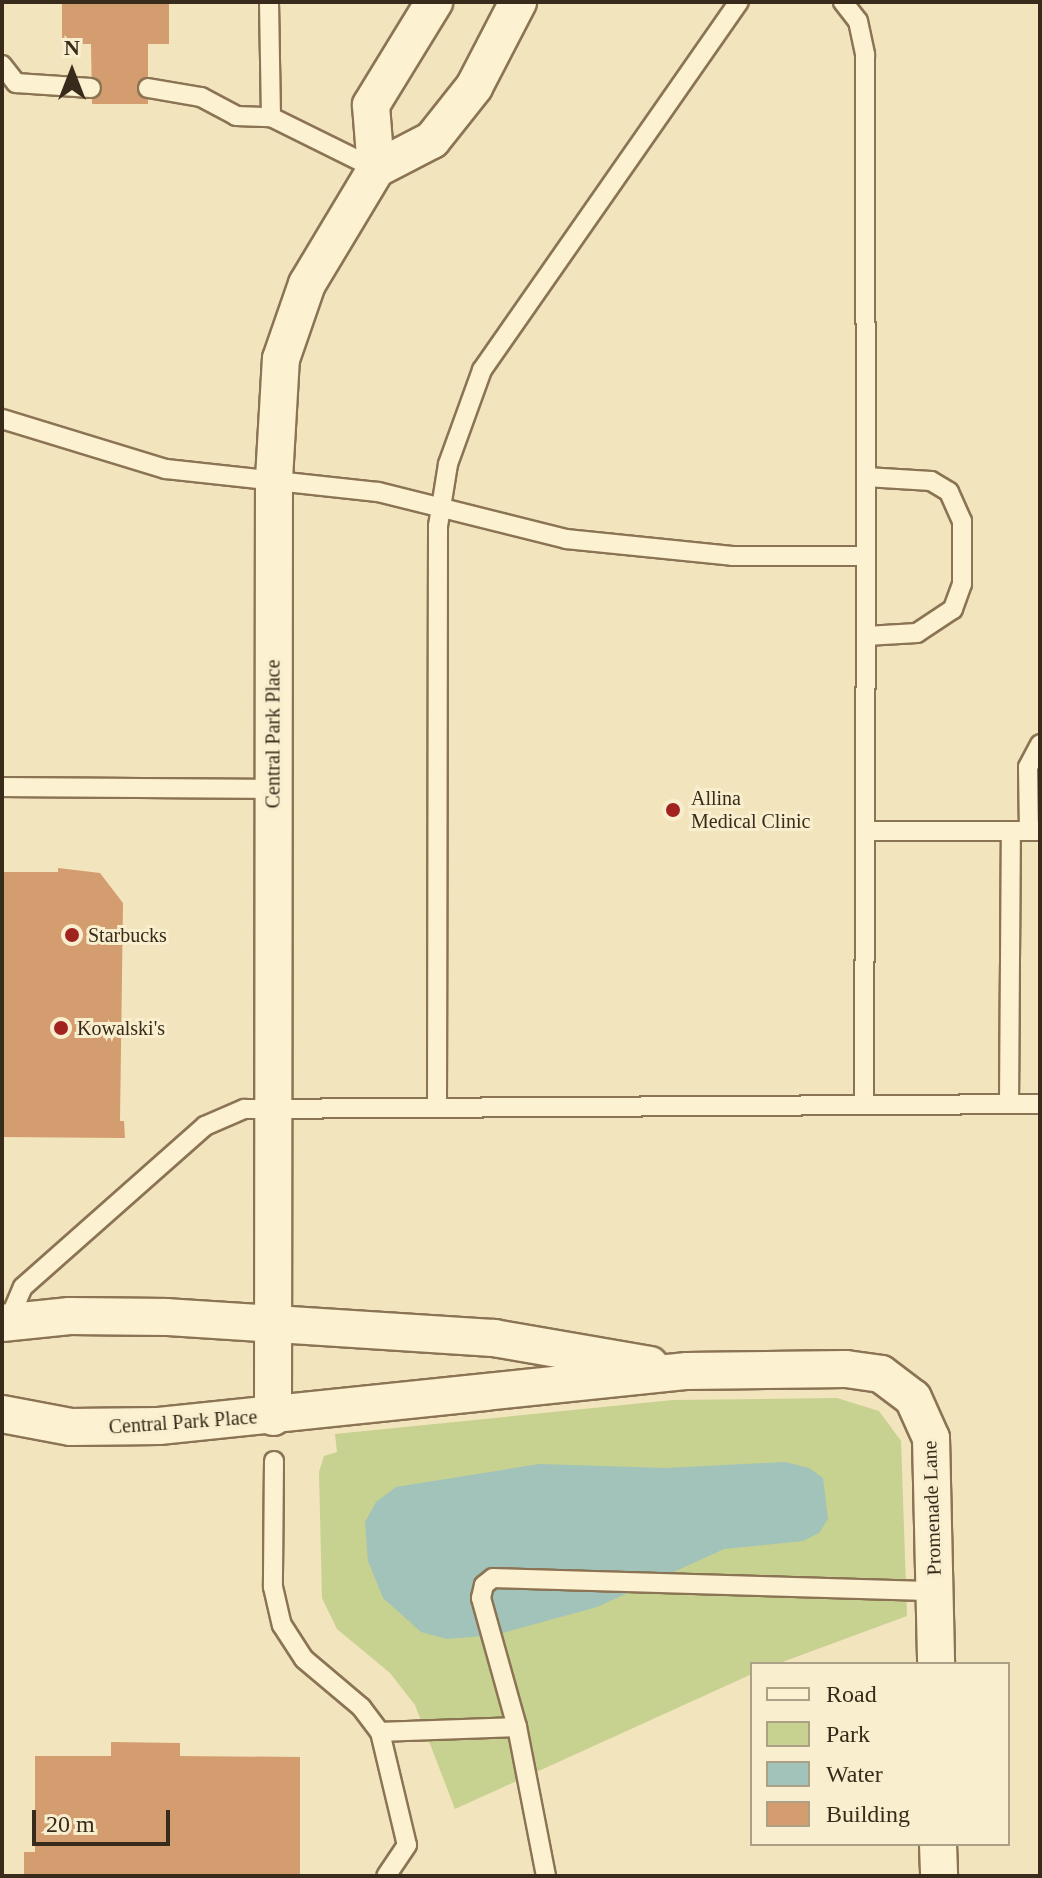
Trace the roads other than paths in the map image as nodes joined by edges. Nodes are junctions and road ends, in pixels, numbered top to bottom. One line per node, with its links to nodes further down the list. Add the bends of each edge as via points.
1 (269, 2): 9 (lane)
2 (434, 2): 10 (street, via 371,105)
3 (518, 2): 10 (street, Central Park Place, via 474,87 432,140)
4 (739, 2): 14 (lane, via 482,370 448,464)
5 (843, 2): 12 (lane, via 858,21 865,55)
6 (2, 65): 7 (lane, via 16,83)
7 (91, 88)
8 (148, 88): 9 (lane, via 201,97 236,116)
9 (271, 117): 10 (lane)
10 (376, 169): 13 (street, Central Park Place, via 339,224 292,318 281,359)
11 (2, 419): 13 (lane, via 166,469)
12 (866, 477): 15 (lane); 16 (lane, via 931,481 949,492 962,521 962,584 953,609 917,633)
13 (274, 479): 14 (lane, via 378,492); 19 (street, Central Park Place)
14 (440, 509): 15 (lane, via 626,548 732,556); 25 (lane)
15 (866, 556): 16 (lane)
16 (866, 636): 20 (lane)
17 (1040, 744): 21 (lane, via 1028,767)
18 (2, 787): 19 (lane)
19 (273, 789): 26 (street, Central Park Place)
20 (866, 831): 21 (lane); 22 (lane)
21 (1027, 831): 23 (lane)
22 (864, 1102): 23 (lane); 25 (lane)
23 (1009, 1104): 24 (lane)
24 (1040, 1104)
25 (437, 1105): 26 (lane)
26 (274, 1106): 27 (lane, via 230,1112 205,1126 23,1287); 28 (street, Central Park Place)
27 (5, 1322): 28 (street, via 124,1314)
28 (273, 1323): 29 (street, Promenade Lane, via 494,1338); 31 (street, Central Park Place)
29 (687, 1371): 31 (street, Promenade Lane); 33 (street, Promenade Lane, via 846,1369 881,1374 899,1384 924,1416 931,1438)
30 (2, 1414): 31 (street, Central Park Place, via 108,1428)
31 (273, 1417)
32 (274, 1461): 36 (lane, via 273,1587 282,1625 304,1659 361,1707)
33 (935, 1591): 34 (street, Promenade Lane); 35 (lane, via 493,1578 484,1585 481,1598)
34 (936, 1662)
35 (517, 1727): 36 (lane); 39 (lane)
36 (380, 1732): 38 (lane, via 407,1845)
37 (938, 1846): 40 (street)
38 (386, 1876)
39 (546, 1876)
40 (939, 1876)

